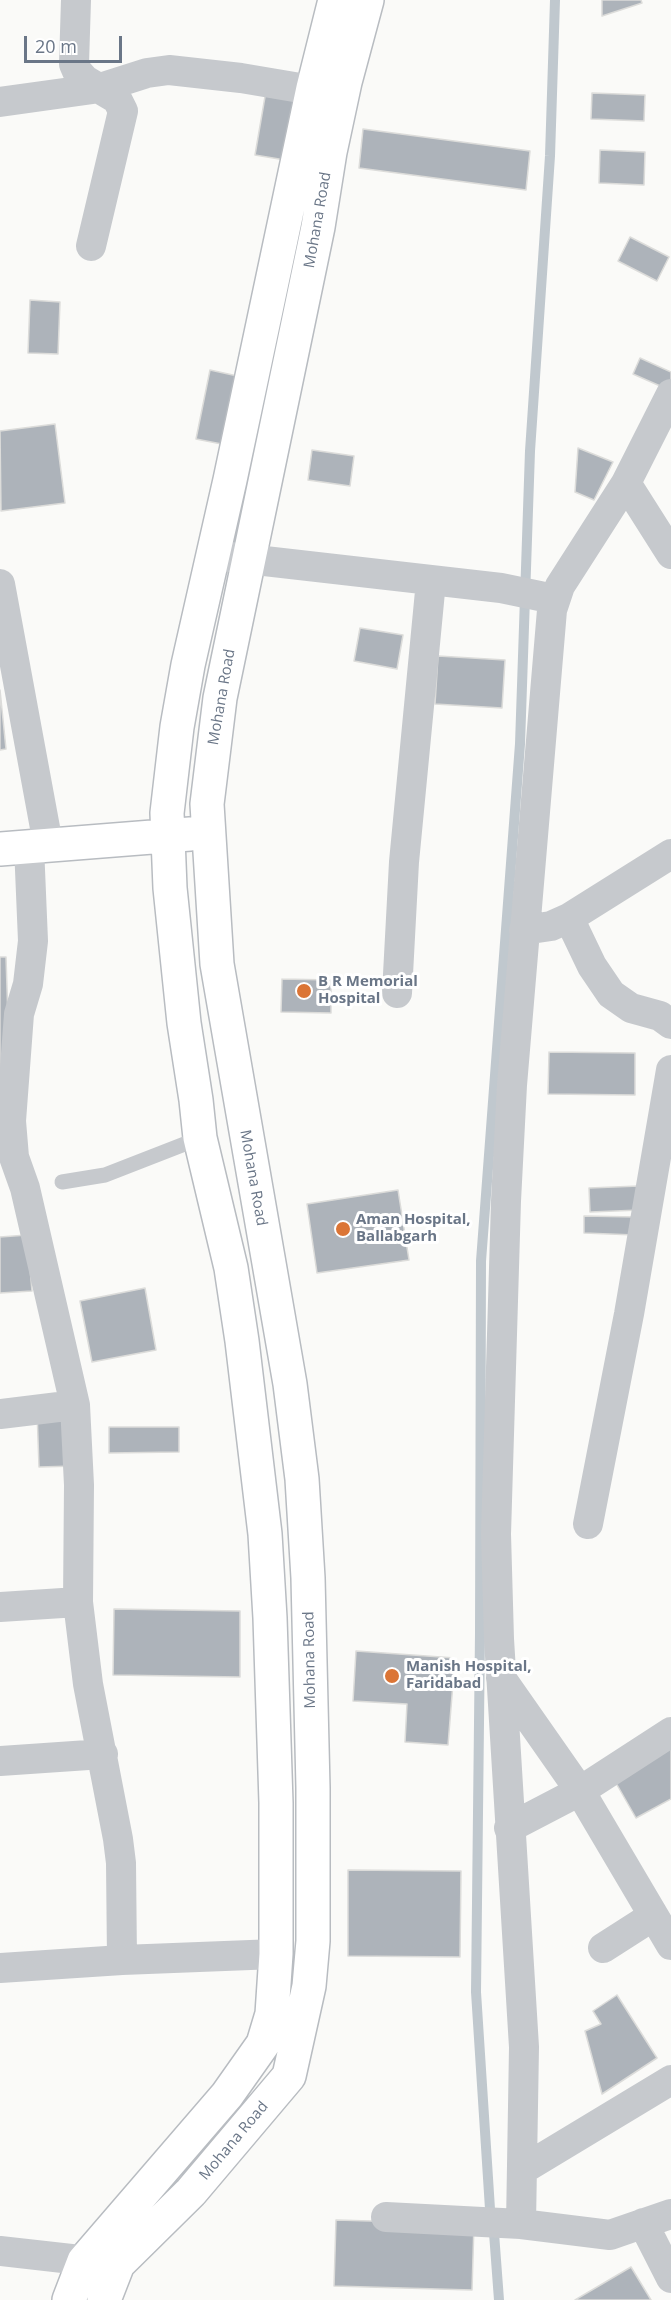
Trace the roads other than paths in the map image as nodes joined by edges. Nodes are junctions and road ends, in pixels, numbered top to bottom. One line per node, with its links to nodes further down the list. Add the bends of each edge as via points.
1 (76, 0): 4 (street, via 74,64 81,75)
2 (335, 0): 5 (street, Mohana Road)
3 (367, 0): 12 (street, Mohana Road, via 330,152)
4 (100, 88): 5 (street, via 175,70); 6 (street); 7 (street, via 117,99 123,111)
5 (312, 90): 11 (street, Mohana Road)
6 (0, 102)
7 (92, 246)
8 (671, 394): 9 (street)
9 (626, 483): 10 (street); 15 (street, via 570,569)
10 (671, 554)
11 (212, 555): 12 (street); 18 (street, Mohana Road, via 179,717)
12 (249, 558): 13 (street); 17 (street, Mohana Road, via 216,722 207,804)
13 (431, 581): 15 (street, via 501,588); 23 (street, via 404,862)
14 (0, 584): 16 (street)
15 (546, 598): 22 (street)
16 (4, 621): 19 (street)
17 (208, 833): 18 (street); 53 (street, Mohana Road, via 217,964 290,1384 302,1479 313,1777 313,1941 309,1986 289,2076 191,2192)
18 (167, 836): 19 (street); 27 (street, Mohana Road, via 178,973)
19 (26, 847): 26 (street, via 33,941)
20 (671, 854): 21 (street)
21 (569, 918): 22 (street, via 551,926); 24 (street, via 592,966 611,994 619,1002 660,1016)
22 (524, 930): 34 (street, via 506,1201 497,1467)
23 (397, 993)
24 (671, 1024)
25 (671, 1070): 31 (street)
26 (5, 1121): 29 (street, via 25,1188)
27 (200, 1138): 28 (lane, via 105,1175); 43 (street, Mohana Road, via 231,1268 264,1524 276,1803)
28 (62, 1182)
29 (75, 1405): 30 (street); 32 (street)
30 (0, 1414)
31 (588, 1524)
32 (78, 1602): 33 (street); 36 (street, via 88,1684)
33 (0, 1607)
34 (501, 1678): 38 (street); 39 (street)
35 (671, 1732): 38 (street)
36 (103, 1754): 37 (street); 44 (street, via 121,1863)
37 (0, 1761)
38 (580, 1791): 39 (street); 40 (street)
39 (509, 1828): 47 (street, via 524,2047)
40 (653, 1916): 41 (street); 42 (street)
41 (671, 1945)
42 (603, 1948)
43 (276, 1954): 44 (street); 52 (street, Mohana Road, via 272,2014 263,2044 227,2095)
44 (122, 1960): 45 (street)
45 (0, 1968)
46 (671, 2080): 47 (street)
47 (522, 2170): 50 (street)
48 (386, 2217): 50 (street)
49 (657, 2219): 50 (street, via 610,2235); 54 (street)
50 (521, 2224)
51 (0, 2252): 52 (street)
52 (84, 2261): 53 (street); 55 (street, Mohana Road)
53 (118, 2264): 56 (street, Mohana Road)
54 (671, 2278)
55 (69, 2300)
56 (104, 2300)

